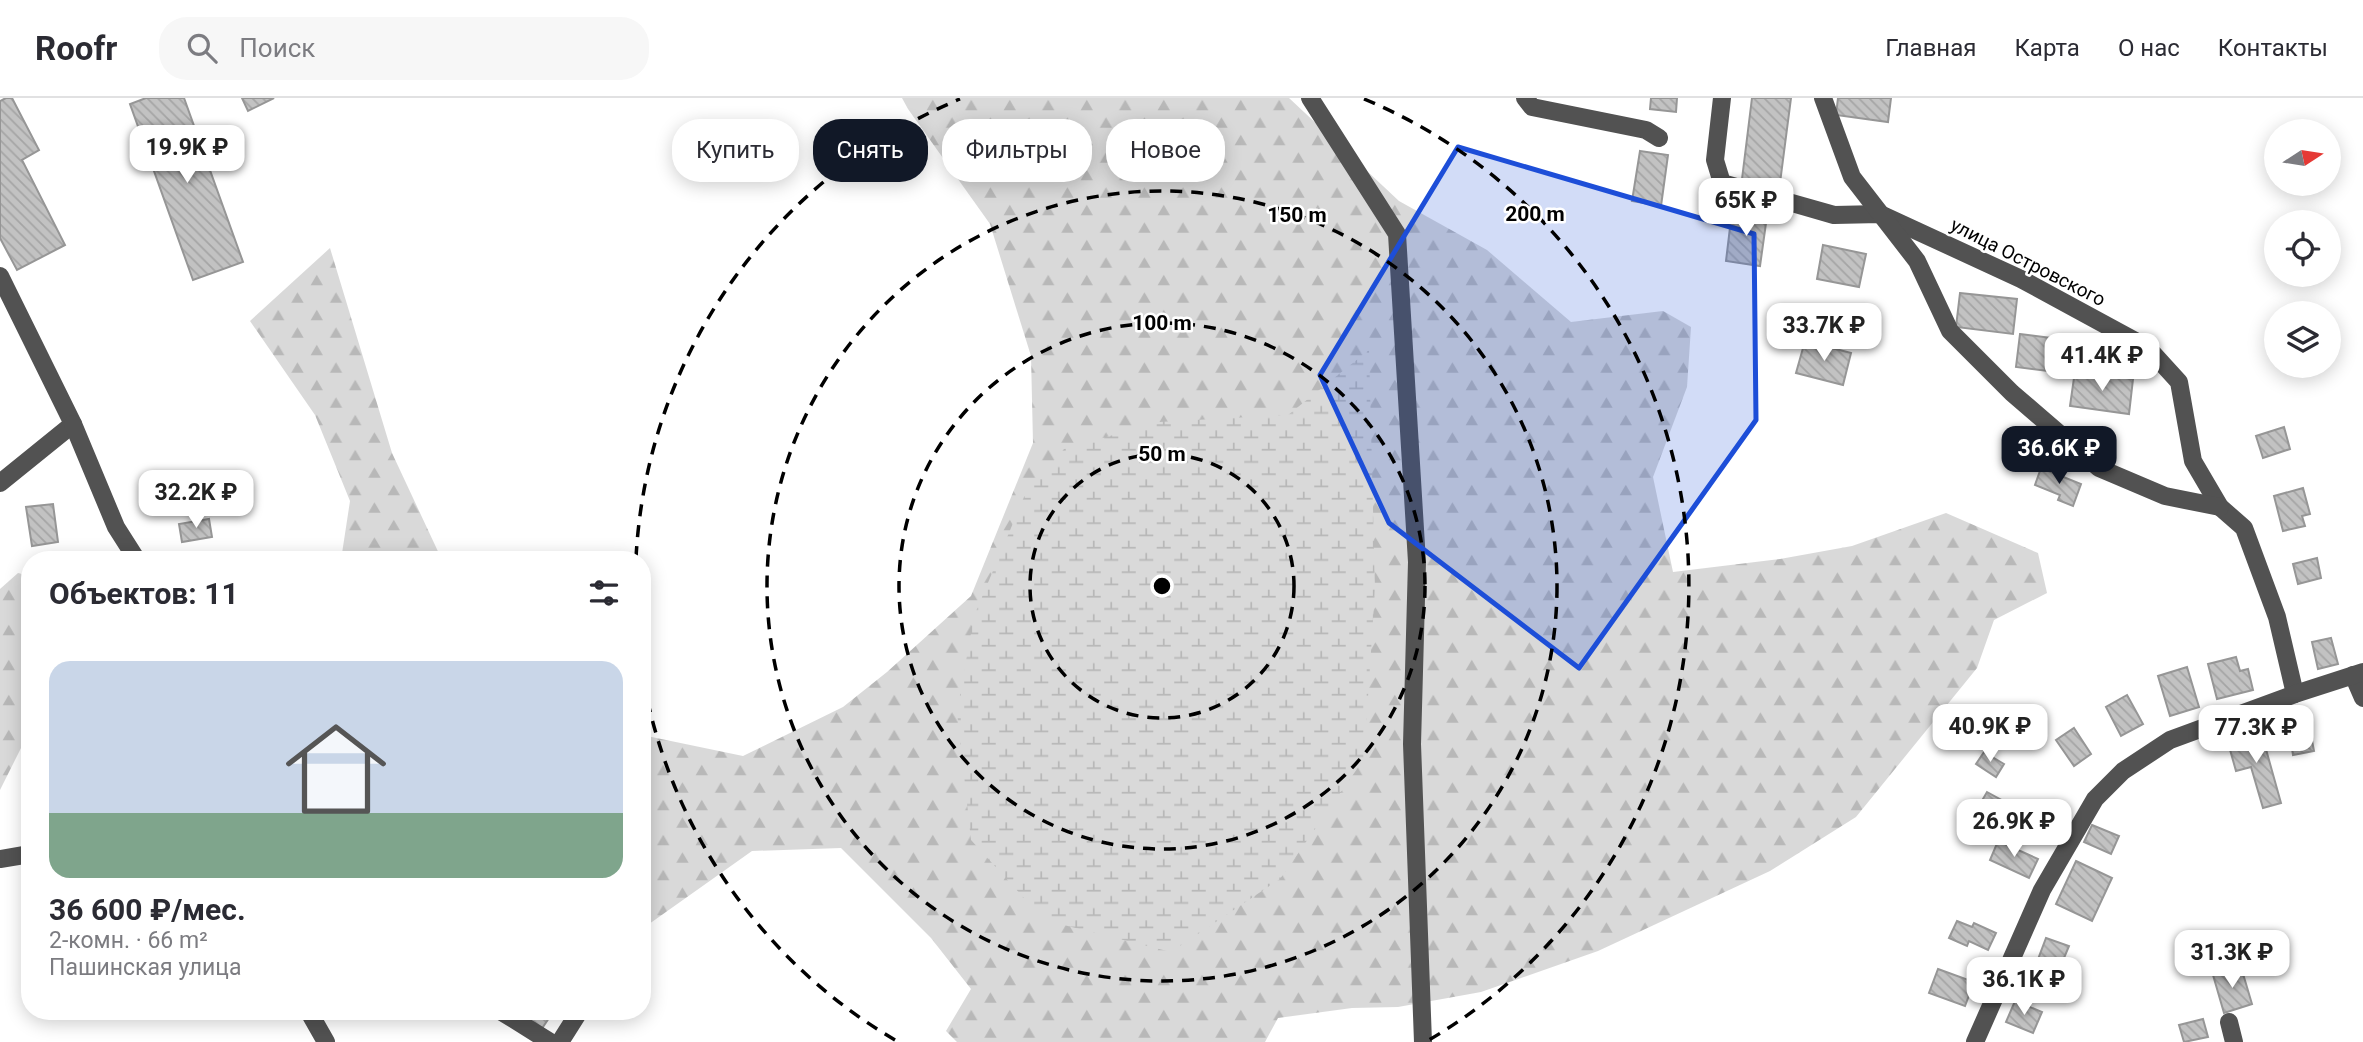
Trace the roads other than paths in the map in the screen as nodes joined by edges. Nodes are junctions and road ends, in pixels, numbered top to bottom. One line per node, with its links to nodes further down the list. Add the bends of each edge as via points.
1 (1311, 98): 25 (street, via 1397,234 1417,562 1412,744)
2 (1512, 98): 5 (street)
3 (1722, 98): 7 (street, via 1715,160 1722,183 1834,215)
4 (1823, 98): 7 (street, via 1852,177)
5 (1528, 103): 6 (street, via 1646,130)
6 (1659, 138)
7 (1880, 214): 11 (street, via 1917,261 1950,331 2021,401 2099,468 2165,496); 11 (street, улица Островского, via 2021,279 2148,348 2179,382 2193,461)
8 (0, 276): 9 (street)
9 (73, 424): 10 (street); 12 (street, via 116,527)
10 (0, 483)
11 (2220, 507): 14 (street, улица Островского, via 2244,528 2277,617)
12 (131, 551)
13 (2358, 674): 14 (street); 15 (street)
14 (2295, 694): 26 (street, via 2169,740 2123,771 2095,799 2042,890)
15 (2363, 698)
16 (21, 856): 17 (street)
17 (0, 859)
18 (314, 1020): 22 (street)
19 (515, 1020): 23 (street)
20 (574, 1020): 24 (street)
21 (2229, 1023): 27 (street)
22 (326, 1042)
23 (550, 1042)
24 (560, 1042)
25 (1423, 1042)
26 (1975, 1042)
27 (2234, 1042)

